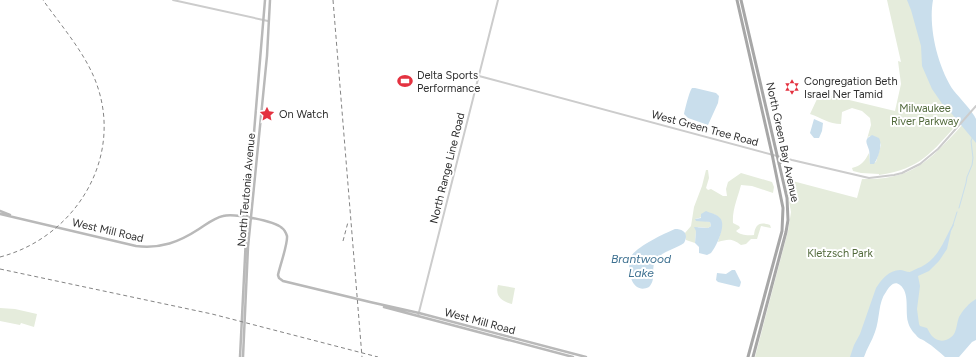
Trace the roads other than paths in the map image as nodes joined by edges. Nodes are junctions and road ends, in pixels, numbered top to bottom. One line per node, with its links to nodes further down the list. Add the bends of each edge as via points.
1 (173, 0): 7 (street)
2 (265, 0): 7 (main road, North Teutonia Avenue)
3 (270, 0): 8 (main road, North Teutonia Avenue)
4 (498, 0): 9 (street, North Range Line Road)
5 (737, 0): 11 (main road, North Green Bay Avenue)
6 (741, 0): 12 (main road, North Green Bay Avenue)
7 (264, 21): 8 (street); 16 (main road, North Teutonia Avenue)
8 (268, 21): 17 (main road, North Teutonia Avenue, via 267,56)
9 (479, 76): 11 (street, West Green Tree Road); 18 (street, North Range Line Road)
10 (976, 106): 13 (street, West Green Tree Road, via 926,160 902,173 877,178 860,176)
11 (772, 154): 12 (street, West Green Tree Road); 23 (main road, North Green Bay Avenue, via 782,198 782,227)
12 (777, 156): 13 (street, West Green Tree Road); 14 (main road, North Green Bay Avenue)
13 (784, 158): 14 (main road)
14 (779, 164): 24 (main road, North Green Bay Avenue, via 788,208 786,232)
15 (0, 213): 16 (main road, West Mill Road, via 149,247 178,242 218,217 235,215)
16 (248, 218): 17 (main road, West Mill Road); 19 (main road, North Teutonia Avenue)
17 (251, 218): 18 (main road, West Mill Road, via 278,226 286,232 287,240 278,275 281,279); 19 (main road, North Teutonia Avenue)
18 (419, 315): 21 (main road, West Mill Road); 22 (main road, West Mill Road)
19 (243, 334): 20 (main road, North Teutonia Avenue)
20 (242, 357)
21 (573, 357)
22 (586, 357)
23 (748, 357)
24 (753, 357)

